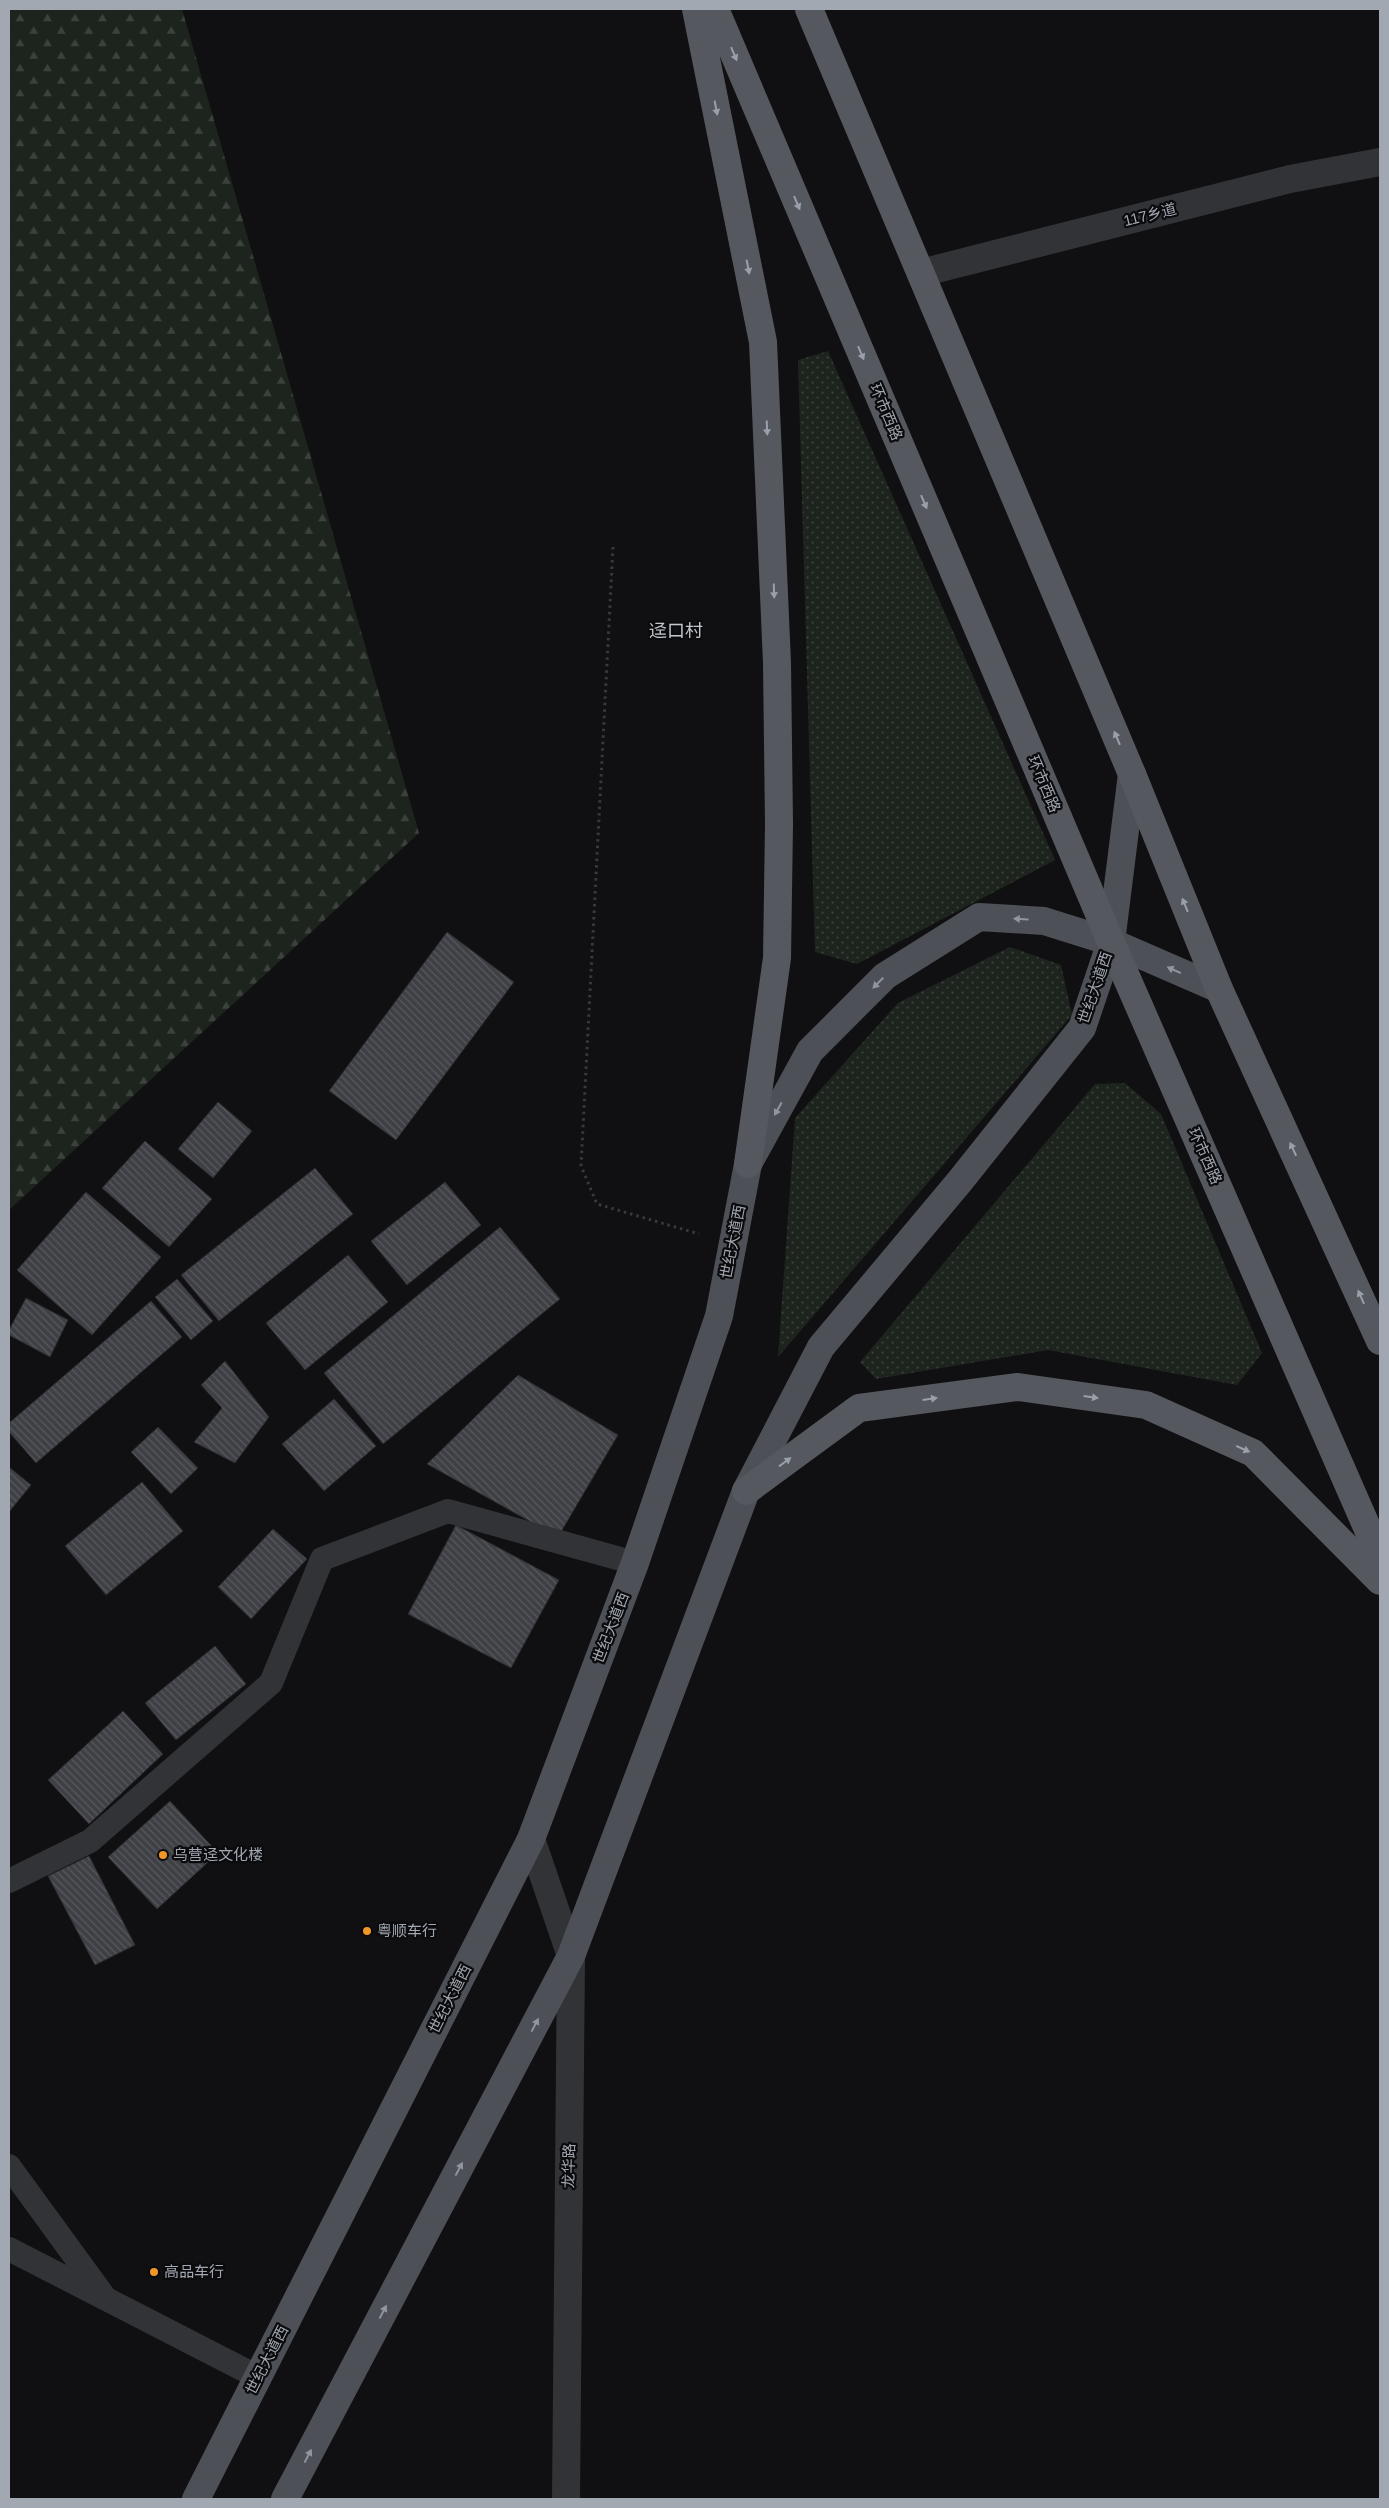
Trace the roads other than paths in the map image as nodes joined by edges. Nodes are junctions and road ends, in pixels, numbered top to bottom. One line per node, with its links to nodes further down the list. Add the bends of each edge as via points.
1 (696, 9): 9 (highway, one-way to 9, via 763,342 764,361 777,663 777,958)
2 (714, 9): 7 (highway, 环市西路, one-way to 7)
3 (809, 9): 5 (highway)
4 (1380, 162): 5 (street, 117乡道, via 1290,179)
5 (921, 273): 6 (highway, one-way to 5)
6 (1132, 774): 7 (main road, 世纪大道西); 8 (highway, one-way to 6)
7 (1111, 942): 8 (main road, 世纪大道西, one-way to 7); 9 (main road, 世纪大道西, one-way to 9, via 1044,921 979,917 885,976 810,1051); 11 (main road, 世纪大道西, via 1082,1028 821,1347); 12 (highway, 环市西路)
8 (1219, 990): 10 (highway, one-way to 8)
9 (748, 1164): 13 (main road, 世纪大道西, via 718,1316)
10 (1380, 1342)
11 (746, 1491): 14 (highway, one-way to 14, via 859,1408 1018,1387 1146,1405 1254,1454); 17 (main road, 世纪大道西)
12 (1380, 1557)
13 (635, 1563): 15 (main road, 世纪大道西); 16 (lane, via 448,1511 322,1559 272,1683 90,1841)
14 (1380, 1581)
15 (531, 1839): 17 (street, 龙华路); 21 (main road, 世纪大道西)
16 (9, 1881)
17 (571, 1956): 23 (main road, 世纪大道西, one-way to 17); 24 (street, 龙华路)
18 (9, 2166): 20 (lane)
19 (9, 2249): 20 (lane)
20 (106, 2298): 21 (lane)
21 (258, 2377): 22 (main road, 世纪大道西)
22 (196, 2499)
23 (285, 2499)
24 (566, 2499)

